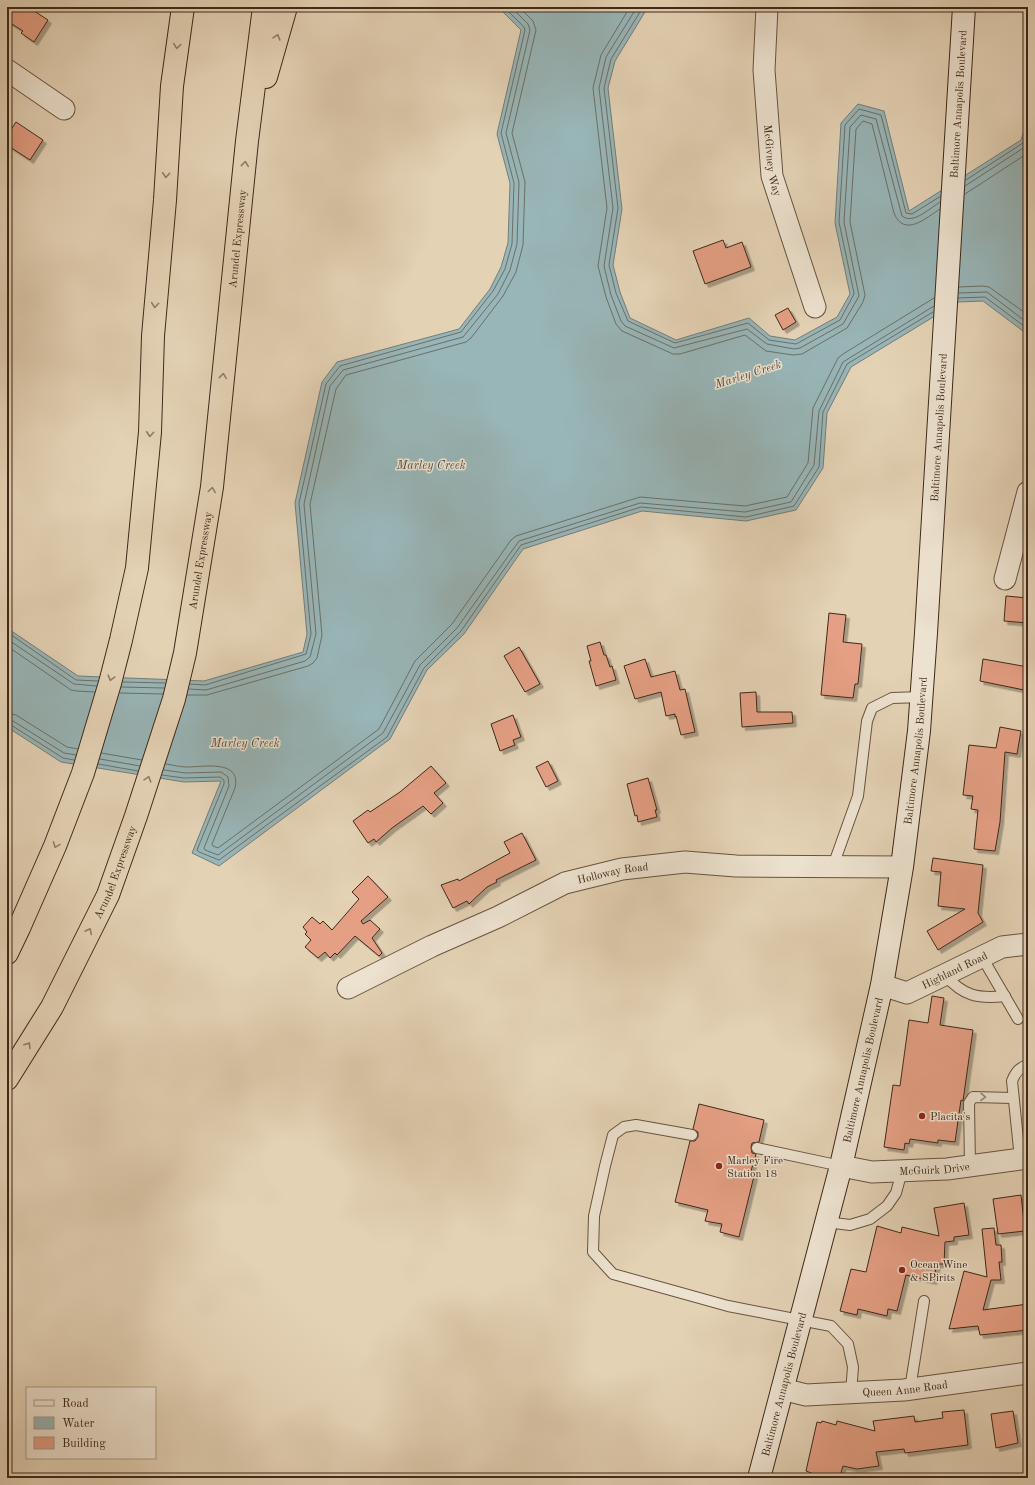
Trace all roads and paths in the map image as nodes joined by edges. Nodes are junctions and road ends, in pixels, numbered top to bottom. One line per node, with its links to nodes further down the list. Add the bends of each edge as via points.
1 (183, 7): 18 (highway, one-way to 18, via 172,86 153,336 150,440 137,568 96,733 39,885)
2 (264, 7): 8 (highway, Arundel Expressway)
3 (286, 7): 8 (highway, one-way to 3)
4 (767, 7): 9 (street, McGivney Way, via 764,70 772,176)
5 (964, 7): 12 (main road, Baltimore Annapolis Boulevard)
6 (7, 70): 7 (street)
7 (64, 109)
8 (247, 141): 26 (highway, Arundel Expressway, one-way to 8, via 52,1007 108,895 174,699 185,653 212,487)
9 (816, 307)
10 (1028, 492): 11 (street)
11 (1005, 579)
12 (922, 697): 13 (lane, via 892,698 872,708 867,721 858,796); 14 (main road, Baltimore Annapolis Boulevard)
13 (833, 866): 14 (street, Holloway Road); 22 (street, Holloway Road, via 736,866 685,862 622,869 565,883)
14 (902, 867): 21 (main road, Baltimore Annapolis Boulevard)
15 (1028, 928): 17 (street)
16 (1028, 944): 17 (street, Highland Road)
17 (1002, 947): 19 (street, Highland Road)
18 (7, 953)
19 (982, 957): 20 (street, Highland Road); 23 (lane)
20 (945, 975): 21 (street, Highland Road, via 907,993); 23 (lane, via 954,986 969,994 988,998)
21 (882, 986): 31 (main road, Baltimore Annapolis Boulevard)
22 (348, 988)
23 (1005, 996): 24 (lane)
24 (1018, 1019)
25 (1028, 1065): 27 (lane, via 1022,1066 1015,1073 1012,1081)
26 (7, 1078)
27 (1013, 1098): 30 (lane); 32 (lane, one-way to 27, via 970,1099)
28 (692, 1135): 36 (lane, via 636,1125 624,1126 613,1135 594,1216 593,1252 613,1274 728,1306)
29 (757, 1148): 31 (lane)
30 (1024, 1158): 32 (street, McGuirk Drive)
31 (841, 1166): 33 (street, McGuirk Drive, via 872,1172); 34 (main road, Baltimore Annapolis Boulevard)
32 (970, 1166): 33 (street, McGuirk Drive)
33 (902, 1171): 34 (lane, via 896,1193 887,1206 870,1219 850,1225)
34 (826, 1222): 36 (main road, Baltimore Annapolis Boulevard)
35 (924, 1301): 39 (lane)
36 (801, 1321): 38 (main road, Baltimore Annapolis Boulevard); 40 (lane, via 831,1326 848,1344 853,1367)
37 (1028, 1373): 39 (street, Queen Anne Road)
38 (782, 1388): 40 (street, Queen Anne Road, via 806,1395); 41 (main road, Baltimore Annapolis Boulevard)
39 (910, 1389): 40 (street, Queen Anne Road)
40 (851, 1393)
41 (759, 1478)

